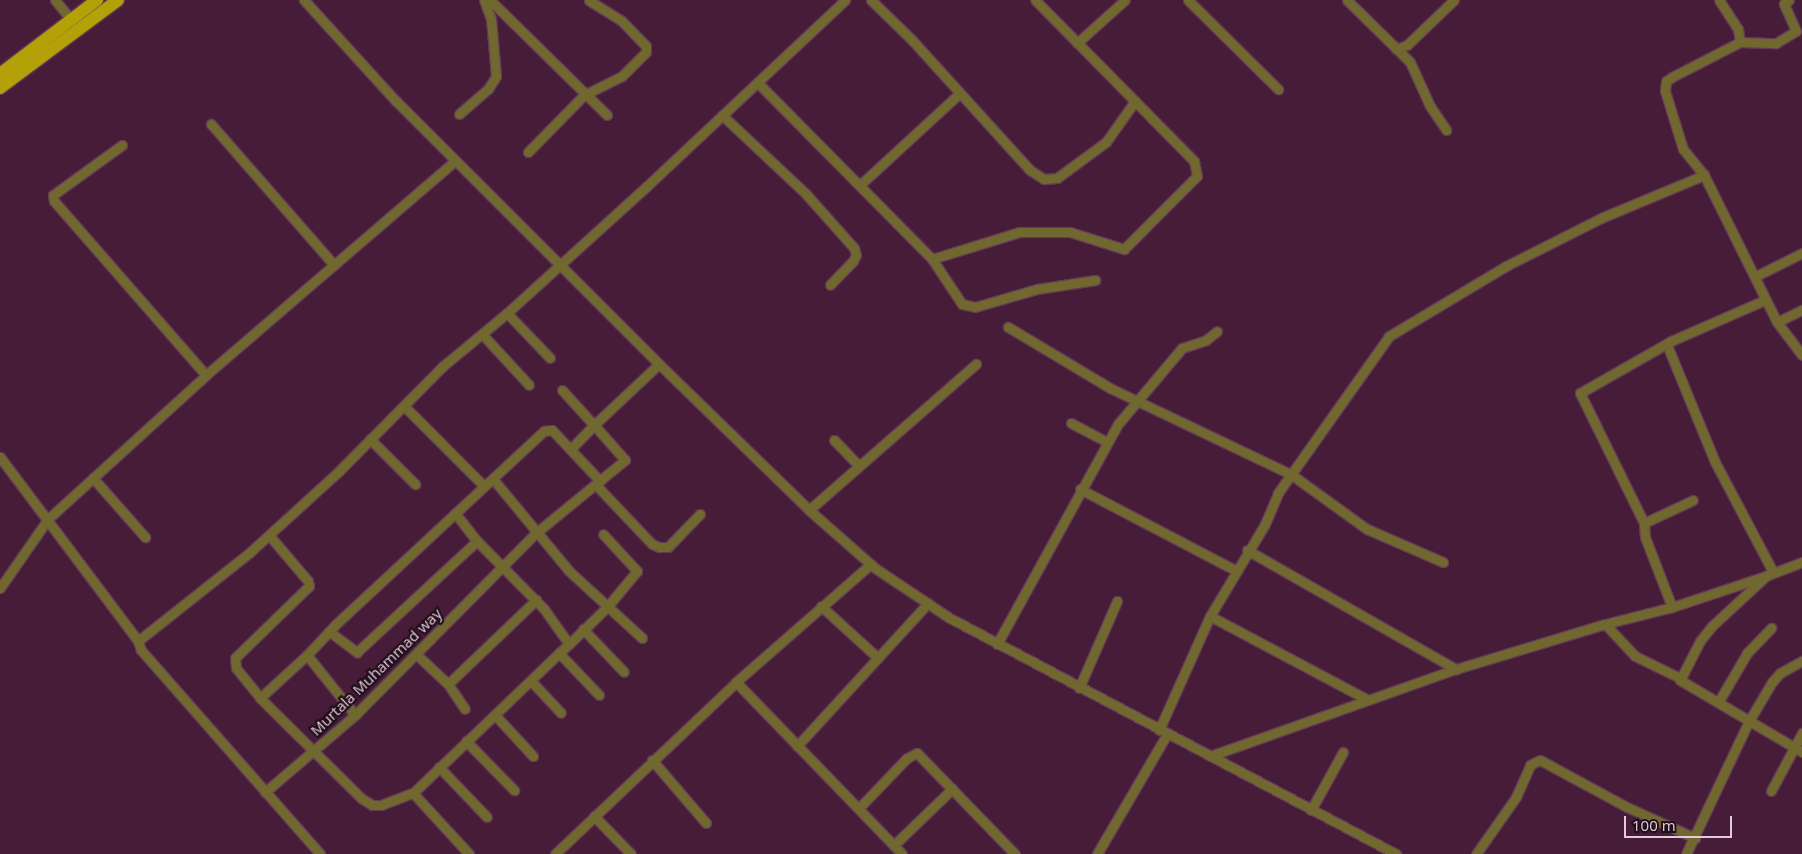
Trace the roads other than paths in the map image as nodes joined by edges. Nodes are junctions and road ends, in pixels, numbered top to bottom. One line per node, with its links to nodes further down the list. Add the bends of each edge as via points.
1 (54, 0): 17 (street)
2 (97, 0): 17 (main road)
3 (118, 0): 23 (main road)
4 (304, 0): 35 (street, via 396,102)
5 (484, 0): 28 (street, via 491,19 496,76 488,89)
6 (490, 0): 26 (street)
7 (589, 0): 26 (street, via 622,21 647,49 622,76)
8 (846, 0): 22 (street)
9 (871, 0): 25 (street)
10 (1035, 0): 19 (street)
11 (1125, 0): 19 (street)
12 (1188, 0): 24 (street)
13 (1346, 0): 20 (street)
14 (1454, 0): 20 (street, via 1407,45)
15 (1719, 0): 18 (street, via 1738,30)
16 (1789, 0): 18 (street, via 1784,4 1796,31 1776,43)
17 (71, 20): 21 (main road)
18 (1740, 42): 36 (street, via 1666,81 1665,91 1683,149)
19 (1077, 43): 27 (street)
20 (1396, 49): 32 (street, via 1417,73 1430,106)
21 (0, 74)
22 (758, 82): 30 (street); 37 (street)
23 (0, 88)
24 (1278, 89)
25 (960, 93): 27 (street, via 1030,170 1044,179 1057,178 1106,142); 37 (street)
26 (584, 95): 29 (street); 34 (street)
27 (1135, 101): 39 (street, via 1194,162 1198,172 1127,246 1120,248 1070,232 1019,232)
28 (459, 114)
29 (607, 115)
30 (722, 115): 40 (street); 44 (street, via 806,194 854,248 856,255)
31 (210, 124): 41 (street)
32 (1446, 130)
33 (122, 145): 57 (street, via 53,195 54,201)
34 (528, 152)
35 (455, 161): 40 (street); 41 (street)
36 (1704, 175): 42 (street); 70 (street, via 1601,218 1506,266 1389,336 1336,406)
37 (861, 184): 39 (street)
38 (1802, 253): 42 (street)
39 (932, 259): 43 (street, via 957,299 962,304 975,307 1008,296)
40 (559, 264): 47 (street); 55 (street)
41 (334, 265): 57 (street)
42 (1756, 276): 45 (street)
43 (1095, 280)
44 (830, 285)
45 (1765, 300): 48 (street); 52 (street, via 1726,315)
46 (1802, 310): 48 (street)
47 (507, 313): 51 (street); 54 (street)
48 (1777, 322): 53 (street)
49 (1008, 327): 60 (street)
50 (1217, 331): 60 (street, via 1206,340 1182,348)
51 (482, 334): 58 (street); 61 (street, via 443,366)
52 (1667, 345): 82 (street, via 1580,393); 94 (street, via 1716,462)
53 (1802, 355)
54 (550, 358)
55 (659, 364): 63 (street); 78 (street)
56 (976, 364): 69 (street)
57 (206, 375): 71 (street)
58 (529, 385)
59 (562, 390): 63 (street)
60 (1137, 401): 66 (street); 70 (street)
61 (404, 406): 64 (street); 75 (street)
62 (1070, 423): 66 (street)
63 (594, 425): 67 (street); 73 (street, Murtala Muhammad way, via 625,457)
64 (370, 439): 74 (street); 85 (street)
65 (834, 440): 69 (street)
66 (1107, 442): 76 (street)
67 (571, 449): 72 (street, via 547,429); 73 (street)
68 (0, 457): 81 (street)
69 (859, 466): 78 (street)
70 (1292, 474): 88 (street); 89 (street, via 1367,529)
71 (93, 478): 81 (street); 86 (street)
72 (493, 480): 75 (street); 83 (street)
73 (598, 483): 80 (street, via 652,544 659,547 668,547); 83 (street, Murtala Muhammad way)
74 (415, 484)
75 (484, 486): 79 (street)
76 (1080, 489): 93 (street); 110 (street)
77 (1693, 500): 82 (street)
78 (809, 510): 91 (street)
79 (455, 513): 87 (street); 106 (street)
80 (700, 514)
81 (48, 519): 95 (street); 108 (street)
82 (1644, 523): 101 (street, via 1645,537)
83 (537, 532): 92 (street, Murtala Muhammad way); 100 (street, via 569,571)
84 (603, 534): 100 (street, via 637,571)
85 (269, 535): 108 (street); 124 (street, via 309,586 234,658 236,668)
86 (145, 537)
87 (477, 541): 92 (street); 106 (street, via 357,652)
88 (1247, 550): 93 (street); 116 (street)
89 (1443, 562)
90 (1802, 562): 94 (street)
91 (870, 564): 98 (street); 99 (street)
92 (503, 568): 96 (street); 112 (street, Murtala Muhammad way)
93 (1237, 571): 102 (street)
94 (1769, 574): 101 (street); 118 (street, via 1712,626)
95 (0, 588)
96 (536, 600): 109 (street); 121 (street)
97 (1117, 601): 122 (street)
98 (928, 603): 110 (street); 114 (street)
99 (821, 606): 114 (street); 120 (street)
100 (607, 607): 105 (street); 107 (street)
101 (1672, 608): 103 (street)
102 (1210, 616): 125 (street); 132 (street)
103 (1605, 624): 116 (street); 118 (street, via 1635,656)
104 (1771, 628): 126 (street, via 1747,653)
105 (583, 629): 109 (street); 117 (street)
106 (330, 632): 113 (street)
107 (642, 638)
108 (138, 641): 147 (street, via 141,650)
109 (569, 644): 111 (street)
110 (997, 644): 122 (street)
111 (559, 653): 119 (street); 123 (street)
112 (416, 654): 121 (street); 130 (street, Murtala Muhammad way)
113 (307, 655): 124 (street); 130 (street)
114 (878, 658): 135 (street)
115 (1802, 661): 131 (street, via 1777,676)
116 (1456, 669): 125 (street)
117 (624, 672)
118 (1680, 678): 126 (street)
119 (532, 682): 128 (street); 129 (street)
120 (736, 682): 135 (street); 142 (street)
121 (448, 684): 127 (street)
122 (1079, 688): 132 (street)
123 (599, 694)
124 (260, 698): 137 (street)
125 (1366, 699): 141 (street)
126 (1719, 702): 131 (street)
127 (465, 709)
128 (562, 713)
129 (495, 715): 134 (street); 140 (street)
130 (355, 716): 137 (street, Murtala Muhammad way)
131 (1749, 721): 136 (street); 154 (street)
132 (1163, 732): 141 (street); 162 (street)
133 (1802, 733): 136 (street)
134 (466, 741): 143 (street); 145 (street)
135 (797, 746): 149 (street)
136 (1792, 746): 139 (street); 146 (street)
137 (315, 750): 147 (street, Murtala Muhammad way); 148 (street, via 361,798 372,805 381,805)
138 (1343, 752): 150 (street)
139 (1802, 752)
140 (534, 756)
141 (1210, 756): 150 (street)
142 (652, 760): 151 (street); 153 (street)
143 (439, 767): 148 (street); 152 (street)
144 (952, 789): 149 (street, via 917,753 912,753); 155 (street); 161 (street)
145 (514, 790)
146 (1772, 791)
147 (265, 792): 156 (street)
148 (413, 793): 157 (street)
149 (859, 808): 155 (street)
150 (1311, 810): 163 (street)
151 (594, 816): 158 (street); 159 (street)
152 (487, 818)
153 (706, 823)
154 (1695, 838): 164 (street, via 1627,807 1540,760 1530,765 1516,796); 165 (street)
155 (894, 846): 160 (street)
156 (320, 854)
157 (469, 854)
158 (555, 854)
159 (631, 854)
160 (902, 854)
161 (1015, 854)
162 (1098, 854)
163 (1396, 854)
164 (1476, 854)
165 (1686, 854)

